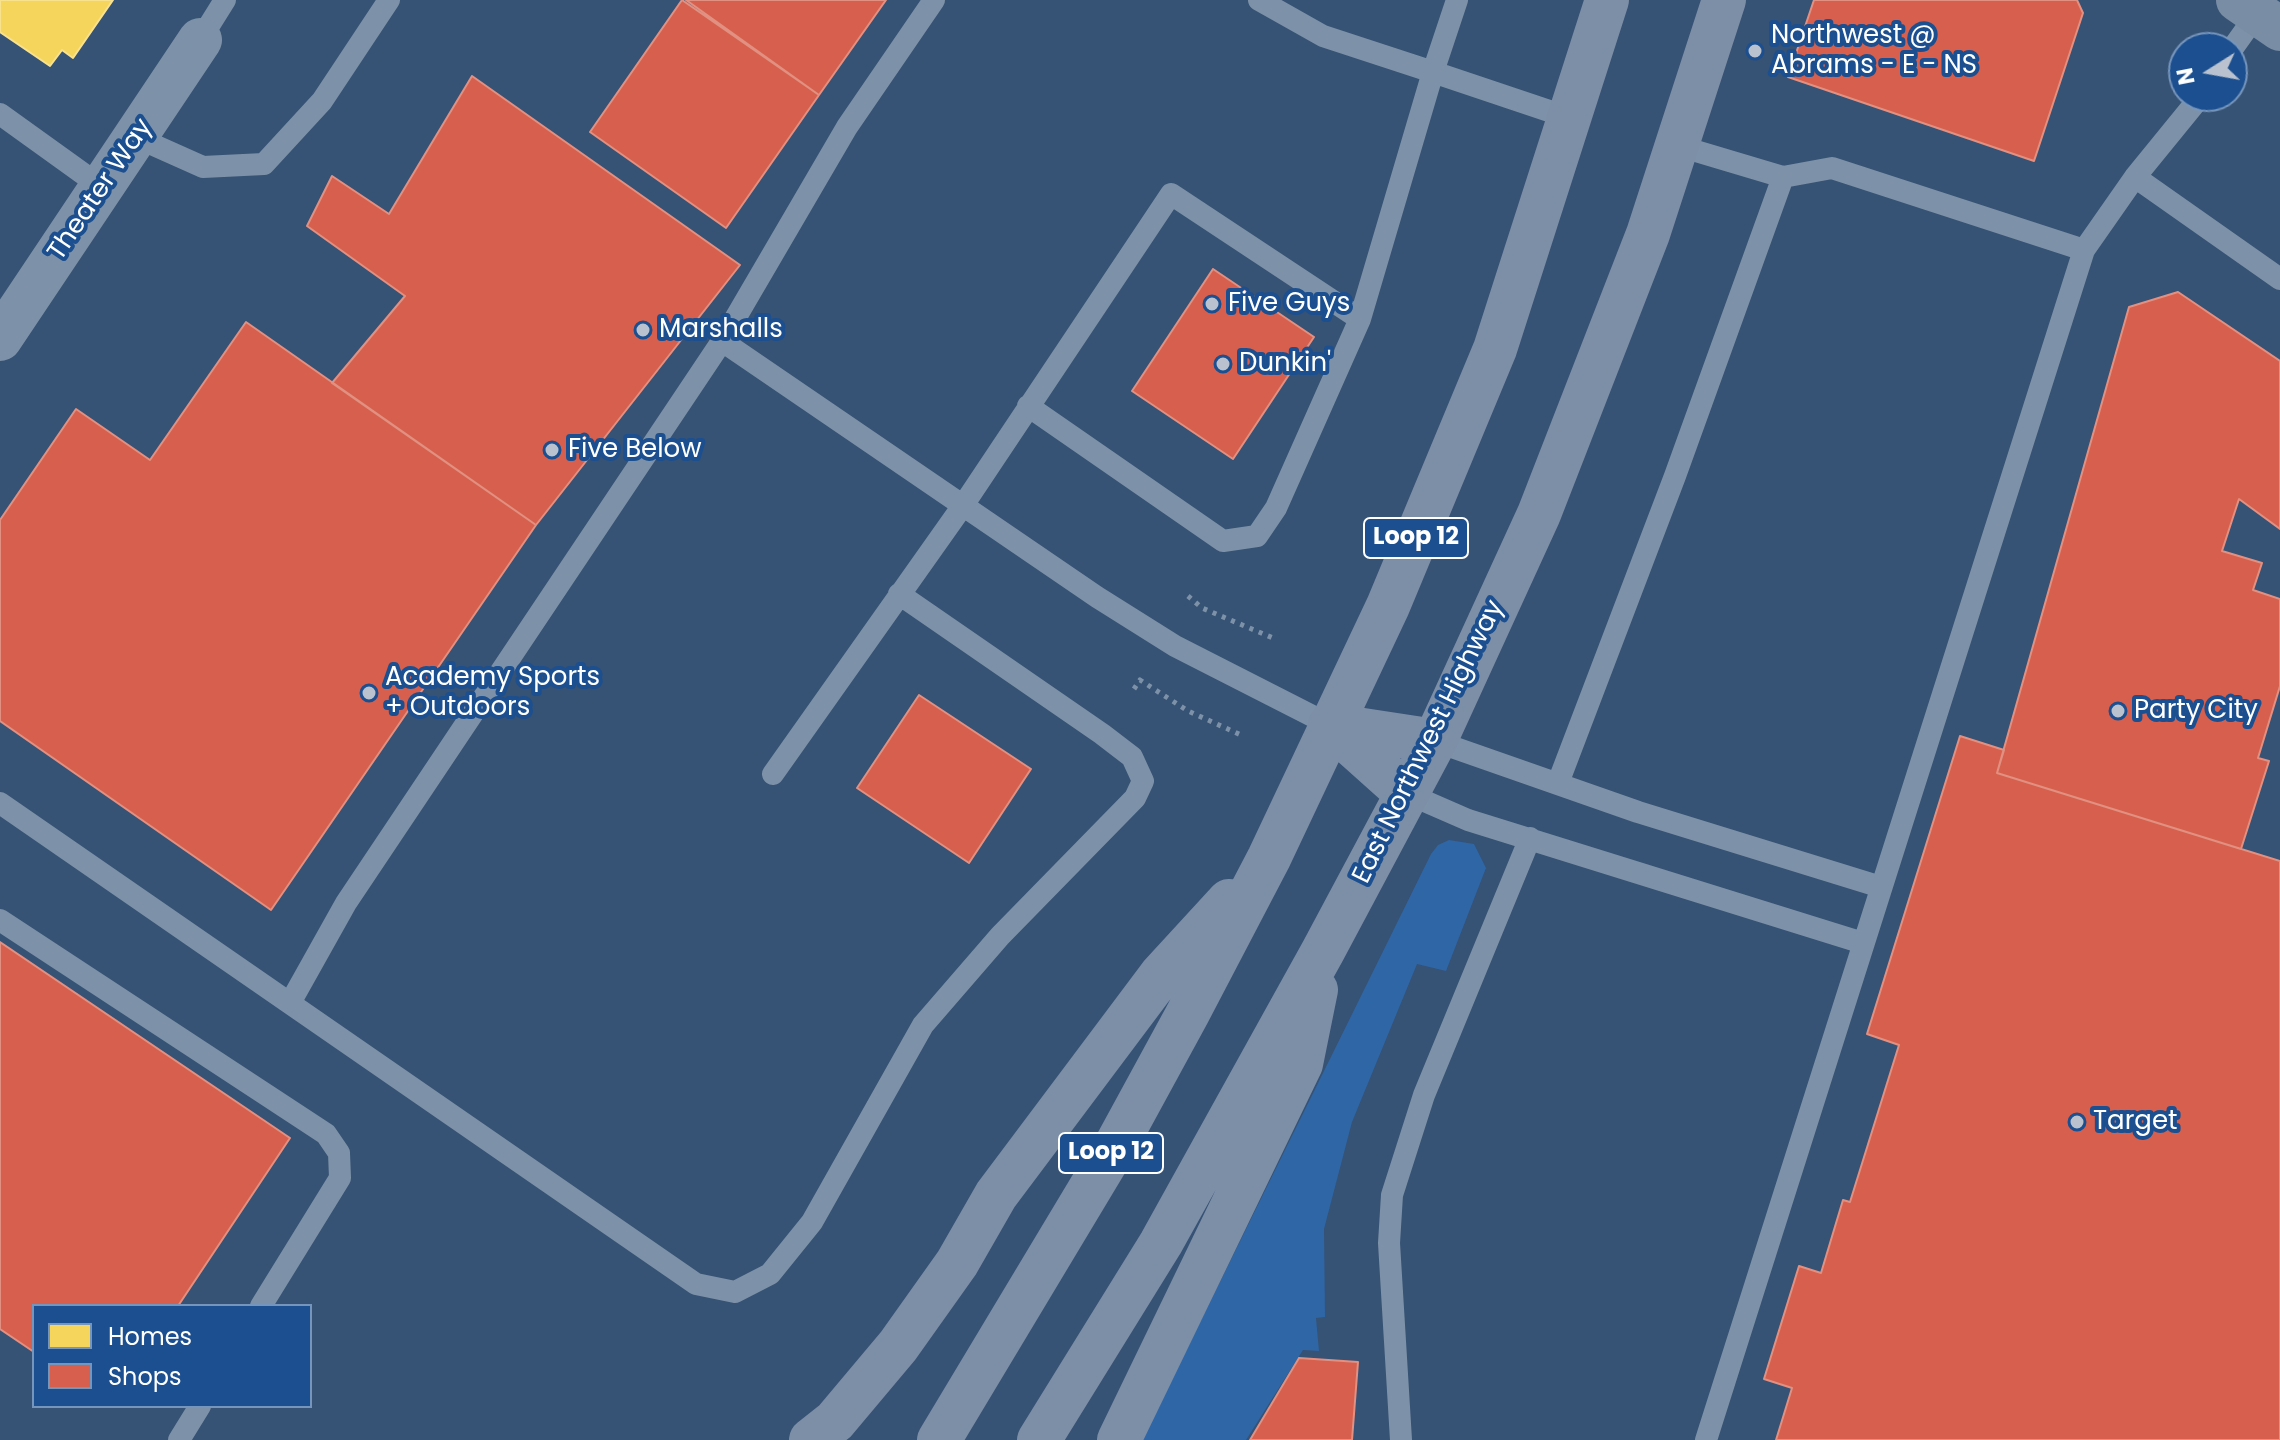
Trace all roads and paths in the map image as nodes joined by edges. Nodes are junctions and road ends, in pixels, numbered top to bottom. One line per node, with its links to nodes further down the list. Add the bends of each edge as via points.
1 (225, 0): 10 (lane)
2 (389, 0): 15 (lane, via 322,101 264,164 203,167)
3 (934, 0): 24 (lane, via 847,127)
4 (1259, 0): 11 (lane, via 1323,36)
5 (1457, 0): 11 (lane)
6 (1607, 0): 14 (main road, Loop 12)
7 (1724, 0): 16 (main road, East Northwest Highway / Loop 12)
8 (2260, 11): 9 (lane)
9 (2245, 32)
10 (200, 40): 15 (street, Theater Way)
11 (1433, 72): 14 (lane); 22 (lane)
12 (2188, 112): 18 (lane)
13 (0, 114): 19 (lane)
14 (1570, 118): 31 (main road, Loop 12, via 1495,349 1388,606)
15 (138, 138): 19 (street, Theater Way)
16 (1679, 146): 17 (lane); 33 (main road, East Northwest Highway / Loop 12, via 1539,514)
17 (1783, 177): 20 (lane, via 1832,168); 35 (lane)
18 (2135, 177): 20 (lane); 21 (lane)
19 (103, 188): 23 (street, Theater Way)
20 (2084, 250): 40 (lane)
21 (2280, 279)
22 (1360, 319): 25 (lane, via 1171,194); 25 (lane, via 1276,508 1257,536 1223,541)
23 (0, 339)
24 (722, 341): 26 (lane); 44 (lane, via 346,903)
25 (1028, 406): 26 (lane)
26 (964, 504): 27 (lane); 31 (lane, via 1175,646)
27 (899, 594): 34 (lane); 44 (lane, via 1102,734 1132,757 1143,781 1135,798 1000,936 923,1025 812,1222 770,1274 735,1292 696,1284)
28 (1188, 596): 29 (path, via 1202,608)
29 (1273, 638)
30 (1134, 689): 32 (path, via 1140,680 1188,711)
31 (1330, 725): 33 (main road); 36 (main road); 39 (main road, Loop 12)
32 (1241, 735)
33 (1435, 741): 35 (lane); 36 (main road, East Northwest Highway / Loop 12)
34 (773, 774)
35 (1558, 783): 40 (lane)
36 (1406, 793): 38 (lane, via 1468,820); 43 (main road, East Northwest Highway / Loop 12)
37 (0, 803): 44 (lane)
38 (1530, 838): 42 (lane); 52 (lane, via 1424,1095 1392,1195 1389,1243)
39 (1269, 858): 48 (main road, via 1161,975 996,1195 957,1263 898,1346 835,1421); 49 (main road, Loop 12, via 1115,1147)
40 (1881, 887): 42 (lane)
41 (0, 920): 45 (lane, via 326,1134 339,1153 340,1178)
42 (1863, 943): 53 (lane)
43 (1323, 951): 50 (main road, East Northwest Highway / Loop 12, via 1161,1243); 51 (main road, via 1301,1064)
44 (290, 1003)
45 (262, 1304)
46 (199, 1408): 47 (lane)
47 (179, 1440)
48 (811, 1440)
49 (939, 1440)
50 (1039, 1440)
51 (1119, 1440)
52 (1401, 1440)
53 (1706, 1440)

